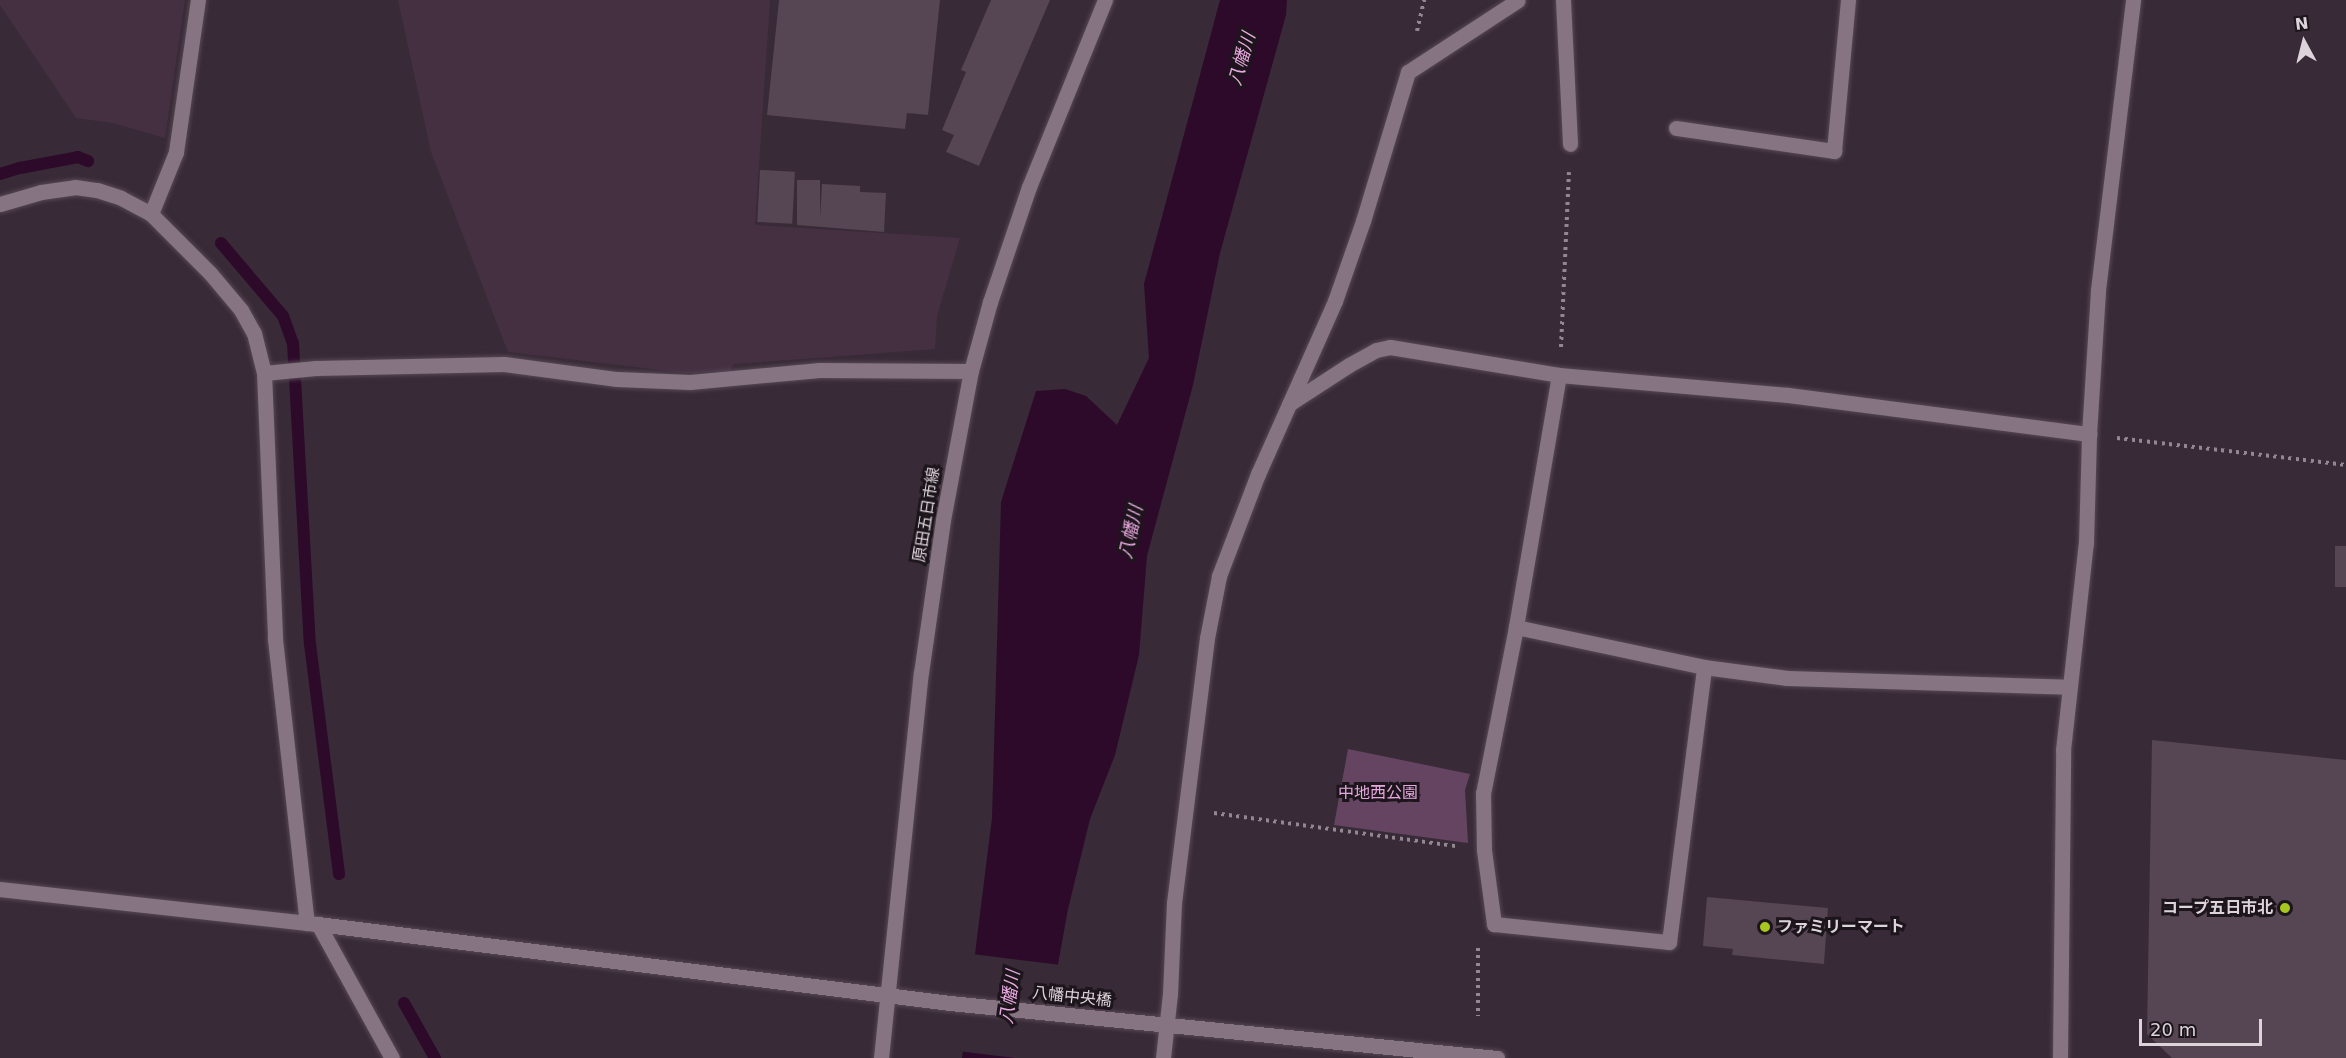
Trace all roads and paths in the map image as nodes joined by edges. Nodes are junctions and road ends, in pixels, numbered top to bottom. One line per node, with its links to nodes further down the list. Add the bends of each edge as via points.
1 (198, 0): 10 (street, via 176,152)
2 (1105, 0): 11 (street, 原田五日市線, via 1029,187)
3 (1518, 0): 14 (street, via 1408,72 1335,301)
4 (1563, 0): 8 (street)
5 (1848, 0): 7 (street, via 1834,151)
6 (2133, 0): 15 (street, via 2098,290)
7 (1676, 128)
8 (1570, 144): 13 (path)
9 (0, 204): 10 (street, via 75,187 121,198)
10 (151, 214): 12 (street, via 241,310)
11 (971, 371): 12 (street, via 819,370 690,382 617,379 504,364); 25 (street, 原田五日市線, via 943,520 921,673)
12 (271, 372): 23 (street, via 275,639)
13 (1559, 375): 14 (street, via 1390,347 1349,365); 15 (street, via 1788,395); 17 (street)
14 (1289, 404): 20 (street, via 1219,576)
15 (2089, 434): 16 (path); 19 (street, via 2086,543)
16 (2346, 465)
17 (1516, 627): 18 (street); 21 (street, via 1483,793)
18 (1704, 667): 19 (street, via 1787,678); 24 (street, via 1669,942)
19 (2068, 687): 32 (street, via 2062,750)
20 (1185, 809): 21 (path); 27 (street)
21 (1484, 850): 24 (street)
22 (0, 889): 23 (street, 八幡中央橋)
23 (312, 924): 25 (street, 八幡中央橋); 28 (street)
24 (1494, 924): 26 (path, via 1478,938)
25 (887, 994): 27 (street, 八幡中央橋); 29 (street, 原田五日市線)
26 (1478, 1016)
27 (1166, 1023): 30 (street); 31 (street, 八幡中央橋)
28 (392, 1058)
29 (881, 1058)
30 (1163, 1058)
31 (1497, 1058)
32 (2060, 1058)

